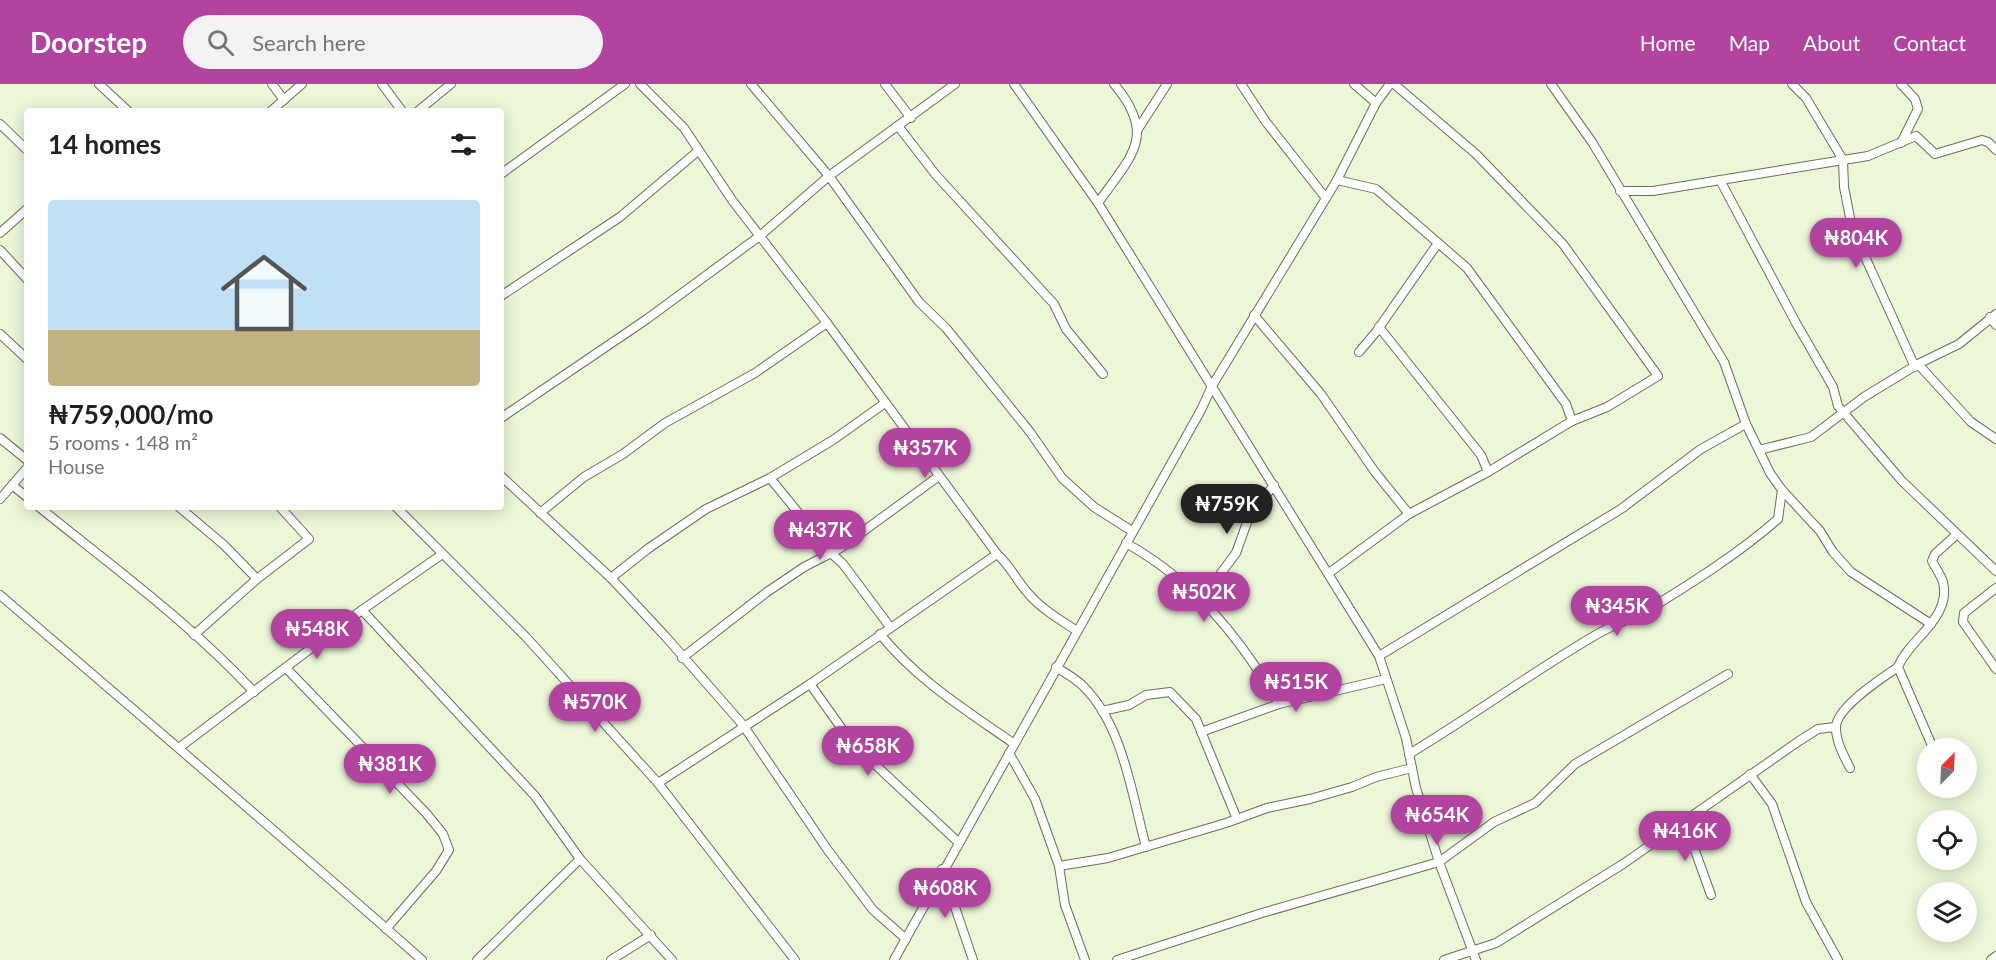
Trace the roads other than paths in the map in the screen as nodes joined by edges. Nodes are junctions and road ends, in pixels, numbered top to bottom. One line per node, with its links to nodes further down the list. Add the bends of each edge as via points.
1 (99, 84): 23 (street)
2 (272, 84): 21 (street)
3 (302, 84): 21 (street)
4 (382, 84): 25 (street)
5 (452, 84): 26 (street)
6 (625, 84): 36 (street)
7 (640, 84): 34 (street, via 684,128)
8 (751, 84): 37 (street)
9 (885, 84): 27 (street)
10 (955, 84): 27 (street)
11 (1014, 84): 42 (street)
12 (1114, 84): 30 (street, via 1136,115)
13 (1167, 84): 30 (street)
14 (1241, 84): 41 (street)
15 (1354, 84): 22 (street)
16 (1390, 84): 22 (street)
17 (1394, 84): 63 (street, via 1476,154 1563,244 1658,374 1607,407)
18 (1551, 84): 40 (street, via 1592,142)
19 (1792, 84): 35 (street, via 1806,98)
20 (1901, 84): 31 (street, via 1915,99 1918,109)
21 (284, 100): 24 (street)
22 (1376, 103): 38 (street)
23 (125, 108)
24 (275, 108)
25 (400, 108)
26 (422, 108)
27 (911, 118): 29 (street)
28 (0, 123): 32 (street)
29 (898, 126): 37 (street); 58 (street, via 936,175 1054,304 1066,329)
30 (1138, 129): 42 (street, via 1130,157)
31 (1900, 143): 33 (street, via 1916,136 1935,154 1982,140); 35 (street, via 1868,156)
32 (24, 147)
33 (1996, 150)
34 (698, 151): 45 (street); 49 (street, via 621,217)
35 (1843, 160): 39 (street); 57 (street, via 1852,228)
36 (504, 172)
37 (829, 176): 45 (street); 85 (street, via 919,303 946,328 1062,478 1094,507)
38 (1337, 180): 41 (street); 46 (street, via 1376,189)
39 (1720, 180): 40 (street); 61 (street, via 1833,387)
40 (1620, 191): 64 (street, via 1724,362)
41 (1325, 197): 50 (street)
42 (1098, 203): 59 (street)
43 (24, 212): 44 (street)
44 (0, 233)
45 (761, 235): 52 (street); 62 (street)
46 (1438, 243): 53 (street); 63 (street, via 1467,268 1566,404)
47 (0, 250): 48 (street)
48 (24, 276)
49 (504, 294)
50 (1254, 315): 59 (street); 84 (street, via 1321,394)
51 (1994, 319): 57 (street, via 1959,344)
52 (827, 323): 60 (street); 83 (street, via 755,374 665,423 584,477)
53 (1379, 327): 55 (street); 70 (street, via 1481,455)
54 (0, 334): 56 (street)
55 (1359, 352)
56 (24, 356)
57 (1916, 365): 61 (street); 66 (street, via 1971,423)
58 (1103, 374)
59 (1212, 386): 75 (street); 85 (street)
60 (885, 403): 71 (street); 72 (street)
61 (1843, 413): 67 (street, via 1811,437); 86 (street)
62 (504, 416)
63 (1572, 421): 70 (street)
64 (1746, 424): 67 (street); 104 (street, via 1701,449 1621,509)
65 (0, 438): 68 (street)
66 (1996, 439)
67 (1759, 450): 76 (street)
68 (24, 457)
69 (24, 471): 74 (street)
70 (1488, 472): 84 (street)
71 (939, 476): 88 (street, via 894,512); 89 (street)
72 (770, 478): 88 (street); 93 (street, via 706,509)
73 (504, 479): 83 (street)
74 (12, 485): 77 (street); 78 (street)
75 (1274, 485): 92 (street); 97 (street, via 1249,517 1236,554)
76 (1782, 490): 99 (street, via 1851,572); 123 (street, via 1778,519 1752,542 1649,609 1608,627 1546,664)
77 (24, 495)
78 (0, 499)
79 (43, 510): 103 (street, via 152,596)
80 (183, 510): 94 (street)
81 (283, 510): 94 (street, via 309,538)
82 (399, 510): 90 (street)
83 (540, 513): 93 (street)
84 (1409, 514): 92 (street)
85 (1132, 531): 87 (street)
86 (1956, 535): 91 (street); 99 (street, via 1932,561 1943,582 1944,599)
87 (1126, 543): 97 (street, via 1179,578); 101 (street)
88 (831, 553): 100 (street); 105 (street, via 777,586)
89 (997, 554): 100 (street); 101 (street, via 1044,610)
90 (441, 555): 98 (street); 127 (street, via 526,637)
91 (1996, 571)
92 (1329, 573): 104 (street)
93 (611, 578): 105 (street)
94 (257, 579): 103 (street)
95 (1996, 588): 109 (street, via 1964,613 1963,622)
96 (0, 595): 121 (street)
97 (1202, 600): 114 (street, via 1251,657)
98 (362, 610): 108 (street); 132 (street, via 535,796)
99 (1931, 624): 107 (street, via 1904,652)
100 (890, 627): 102 (street)
101 (1077, 631): 106 (street)
102 (880, 634): 112 (street); 120 (street, via 925,681)
103 (194, 635): 113 (street)
104 (1379, 656): 111 (street)
105 (682, 658): 116 (street)
106 (1056, 667): 115 (street, via 1083,685); 120 (street)
107 (1898, 667): 117 (street, via 1840,714); 119 (street)
108 (286, 668): 113 (street); 137 (street, via 443,834 449,850 436,872)
109 (1996, 669)
110 (1728, 674): 133 (street, via 1575,764 1535,803 1494,822)
111 (1386, 679): 114 (street); 123 (street)
112 (810, 684): 116 (street); 130 (street, via 852,743)
113 (254, 692): 121 (street)
114 (1278, 704): 118 (street)
115 (1102, 711): 118 (street, via 1129,705 1146,695 1170,692 1196,719); 131 (street, via 1118,747)
116 (743, 725): 127 (street); 139 (street, via 826,849 873,910)
117 (1835, 727): 125 (street); 126 (street, via 1818,729)
118 (1202, 732): 128 (street)
119 (1929, 738)
120 (1013, 743): 122 (street)
121 (180, 747): 137 (street)
122 (1009, 753): 130 (street); 134 (street, via 1035,799)
123 (1409, 754): 124 (street)
124 (1412, 768): 128 (street); 133 (street)
125 (1850, 768)
126 (1750, 774): 129 (street); 152 (street, via 1772,804 1806,902)
127 (658, 783): 146 (street)
128 (1237, 819): 131 (street)
129 (1684, 820): 136 (street); 140 (street, via 1623,864)
130 (957, 842): 135 (street)
131 (1146, 847): 134 (street)
132 (580, 859): 138 (street); 143 (street)
133 (1438, 862): 140 (street); 150 (street)
134 (1059, 866): 149 (street, via 1065,904)
135 (942, 869): 139 (street); 148 (street)
136 (1712, 895)
137 (386, 928): 142 (street)
138 (651, 935): 144 (street); 145 (street)
139 (906, 939): 147 (street)
140 (1474, 956): 151 (street)
141 (1996, 956): 153 (street)
142 (422, 960)
143 (477, 960)
144 (611, 960)
145 (672, 960)
146 (795, 960)
147 (894, 960)
148 (973, 960)
149 (1085, 960)
150 (1117, 960)
151 (1444, 960)
152 (1838, 960)
153 (1991, 960)

